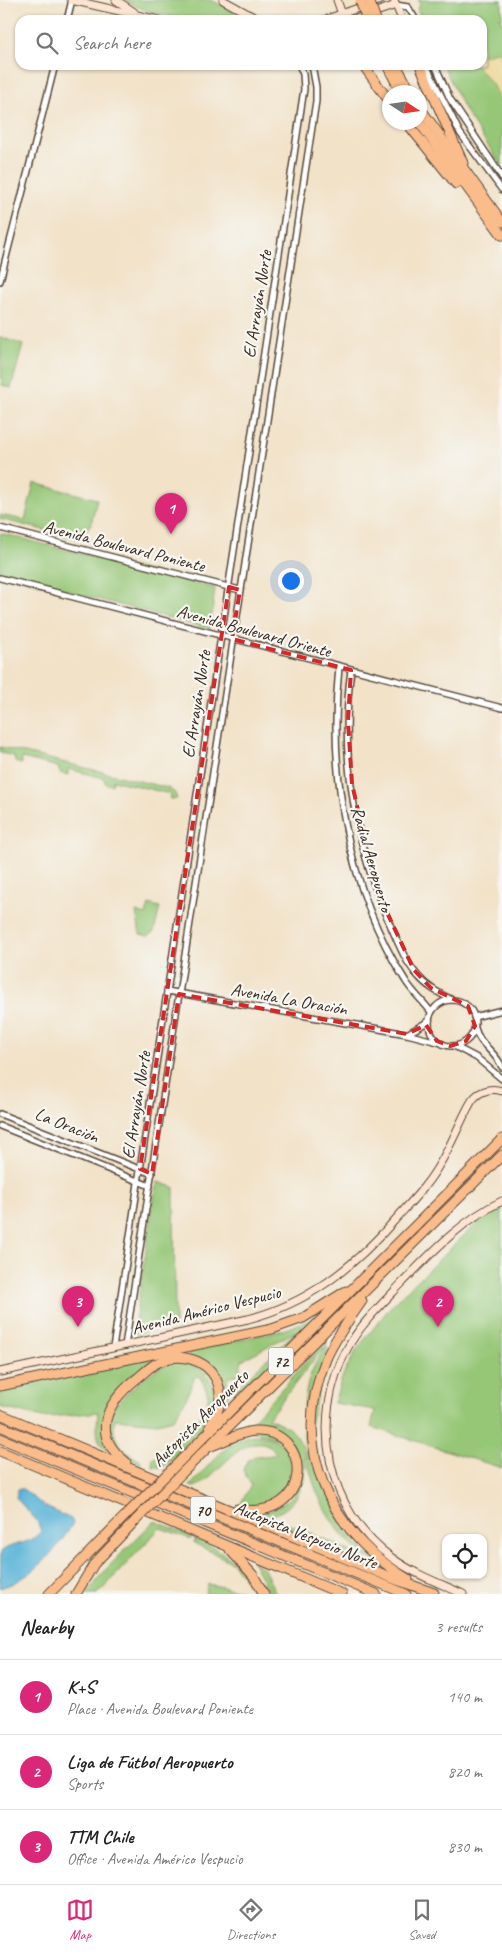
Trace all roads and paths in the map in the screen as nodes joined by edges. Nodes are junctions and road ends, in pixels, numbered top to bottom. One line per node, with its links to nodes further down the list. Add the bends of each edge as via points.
1 (72, 0): 8 (street); 9 (street)
2 (116, 0): 9 (street)
3 (223, 0): 10 (street)
4 (337, 0): 11 (street)
5 (363, 0): 14 (highway, bridge); 15 (highway, bridge)
6 (381, 0): 12 (street)
7 (395, 2): 13 (street); 16 (street); 17 (street, via 408,8)
8 (68, 15)
9 (140, 15)
10 (250, 15)
11 (342, 15)
12 (347, 15)
13 (365, 15)
14 (366, 15)
15 (373, 15)
16 (400, 15)
17 (413, 15)
18 (54, 70): 40 (street)
19 (301, 70): 43 (street, El Arrayán Norte, via 304,89)
20 (313, 70): 44 (street, El Arrayán Norte, via 316,101)
21 (367, 70): 29 (highway)
22 (390, 70): 27 (highway)
23 (399, 70): 28 (highway)
24 (422, 70): 36 (highway)
25 (429, 70): 34 (street)
26 (437, 70): 33 (street, via 450,99)
27 (397, 85)
28 (406, 85)
29 (382, 91)
30 (427, 118): 36 (highway)
31 (412, 130): 38 (highway, via 456,184)
32 (425, 130): 38 (highway)
33 (474, 137): 34 (street); 35 (street)
34 (466, 142): 37 (street)
35 (502, 177)
36 (476, 188): 38 (highway)
37 (502, 190)
38 (499, 224): 39 (highway)
39 (502, 235)
40 (0, 281)
41 (0, 528): 43 (street, Avenida Boulevard Poniente)
42 (0, 578): 45 (street, Avenida Boulevard Oriente)
43 (229, 587): 44 (street, Avenida Boulevard Poniente); 45 (street, El Arrayán Norte)
44 (240, 590): 46 (street, El Arrayán Norte)
45 (221, 636): 46 (street, Avenida Boulevard Oriente); 50 (street, El Arrayán Norte)
46 (232, 639): 47 (street, Avenida Boulevard Oriente); 51 (street, El Arrayán Norte)
47 (339, 667): 48 (street, Avenida Boulevard Oriente); 54 (street, Radial Aeropuerto, via 337,756 342,806 355,861 390,953 405,980)
48 (352, 670): 49 (street, Avenida Boulevard Oriente); 52 (street, Radial Aeropuerto, via 349,763 356,817 367,860 388,921 410,965 426,984)
49 (502, 708)
50 (167, 992): 51 (street, Avenida La Oración); 68 (street, El Arrayán Norte)
51 (179, 994): 58 (street, Avenida La Oración); 69 (street, El Arrayán Norte)
52 (452, 1000): 54 (street, via 440,1003); 55 (street, via 466,1004)
53 (502, 1010): 55 (street)
54 (431, 1012): 56 (street)
55 (474, 1017): 57 (street)
56 (429, 1021): 58 (street); 59 (street, via 430,1032)
57 (474, 1028): 60 (street, via 468,1039); 61 (street, via 481,1042)
58 (407, 1034): 59 (street, Avenida La Oración)
59 (438, 1042): 60 (street)
60 (454, 1046): 62 (street, via 477,1058)
61 (501, 1064)
62 (502, 1079)
63 (502, 1091): 75 (street, Avenida Américo Vespucio, via 486,1090 473,1099 426,1185 360,1256 324,1286 300,1300 261,1315)
64 (0, 1114): 68 (street, La Oración)
65 (0, 1126): 70 (street, La Oración)
66 (502, 1139): 73 (highway, Autopista Aeropuerto / 72)
67 (502, 1155): 74 (highway, Autopista Aeropuerto / 72)
68 (140, 1169): 69 (street, La Oración); 70 (street, El Arrayán Norte)
69 (152, 1174): 71 (street, El Arrayán Norte)
70 (138, 1181): 71 (street, La Oración); 76 (street, El Arrayán Norte)
71 (150, 1186): 75 (street, El Arrayán Norte)
72 (502, 1201): 97 (street, via 452,1234 367,1320 341,1360 331,1386 327,1410 326,1440 332,1471 358,1525 400,1564)
73 (364, 1278): 78 (highway, via 314,1312 278,1327); 82 (highway, Autopista Aeropuerto / 72)
74 (371, 1286): 83 (highway, Autopista Aeropuerto / 72); 96 (highway, via 335,1340 322,1369 313,1412 315,1456 329,1499 356,1538 396,1572)
75 (125, 1346): 76 (street, Avenida Américo Vespucio)
76 (113, 1348): 77 (street, Avenida Américo Vespucio)
77 (0, 1372)
78 (0, 1386)
79 (0, 1414): 85 (highway)
80 (0, 1426): 95 (highway, Autopista Vespucio Norte / 70)
81 (0, 1438): 94 (highway, Autopista Vespucio Norte / 70)
82 (197, 1444): 85 (highway, via 218,1410 220,1395 217,1382 209,1369 194,1360 178,1357 162,1361 123,1390 106,1416 110,1446); 88 (highway, Autopista Aeropuerto / 72, bridge)
83 (207, 1448): 86 (highway, via 242,1434 264,1432 284,1441 296,1458 294,1485 279,1504 255,1511); 91 (highway, Autopista Aeropuerto / 72, bridge, via 94,1564)
84 (0, 1451): 87 (highway)
85 (141, 1472): 86 (highway)
86 (222, 1506): 96 (highway)
87 (222, 1544): 92 (highway, via 247,1566); 93 (highway)
88 (72, 1570): 89 (highway); 90 (highway, Autopista Aeropuerto / 72)
89 (40, 1594)
90 (49, 1594)
91 (76, 1594)
92 (264, 1594)
93 (342, 1594)
94 (376, 1594)
95 (406, 1594)
96 (435, 1594)
97 (463, 1594)

